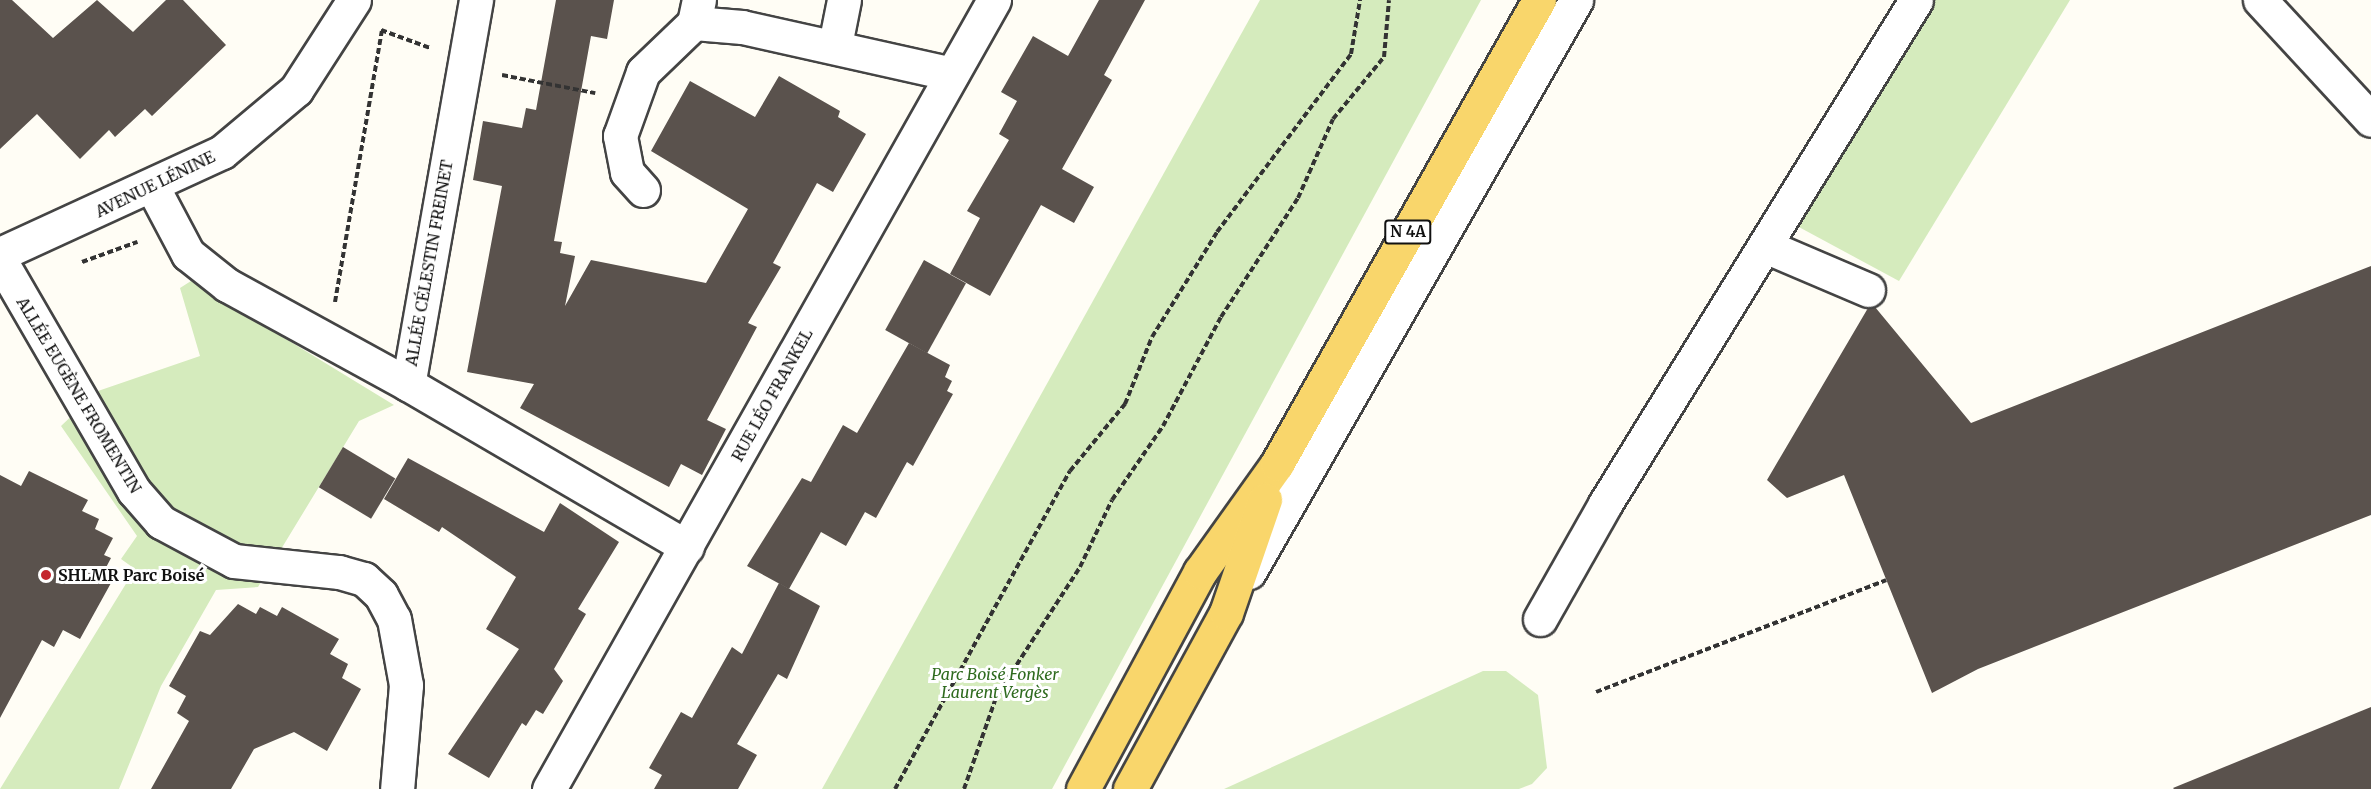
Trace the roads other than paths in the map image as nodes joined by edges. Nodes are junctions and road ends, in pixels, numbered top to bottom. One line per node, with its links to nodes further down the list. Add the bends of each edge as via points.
1 (476, 0): 19 (street, ALLÉE CÉLESTIN FREINET)
2 (844, 0): 10 (street)
3 (994, 0): 11 (street, RUE LÉO FRANKEL)
4 (1539, 0): 20 (main road, N 4A)
5 (1576, 0): 22 (street)
6 (1916, 0): 15 (street)
7 (2260, 0): 12 (street)
8 (349, 9): 13 (street, AVENUE LÉNINE, via 296,90 222,152)
9 (697, 12): 10 (street); 14 (street, via 643,72 631,100 620,155)
10 (835, 45): 11 (street)
11 (952, 74): 21 (street, RUE LÉO FRANKEL)
12 (2371, 120)
13 (153, 188): 16 (street, AVENUE LÉNINE); 19 (street, via 188,254 227,285)
14 (643, 190)
15 (1765, 246): 18 (street); 23 (street)
16 (0, 254)
17 (0, 260): 24 (street, ALLÉE EUGÈNE FROMENTIN, via 134,490 161,522 234,561 339,572 364,579 381,595 394,619 406,685)
18 (1868, 291)
19 (408, 384): 21 (street, ALLÉE CÉLESTIN FREINET)
20 (1277, 464): 22 (main road, N 4A); 26 (main road, N 4A, via 1200,573)
21 (687, 547): 25 (street, RUE LÉO FRANKEL)
22 (1226, 613): 27 (main road, N 4A)
23 (1540, 619)
24 (402, 787)
25 (549, 789)
26 (1083, 789)
27 (1130, 789)

